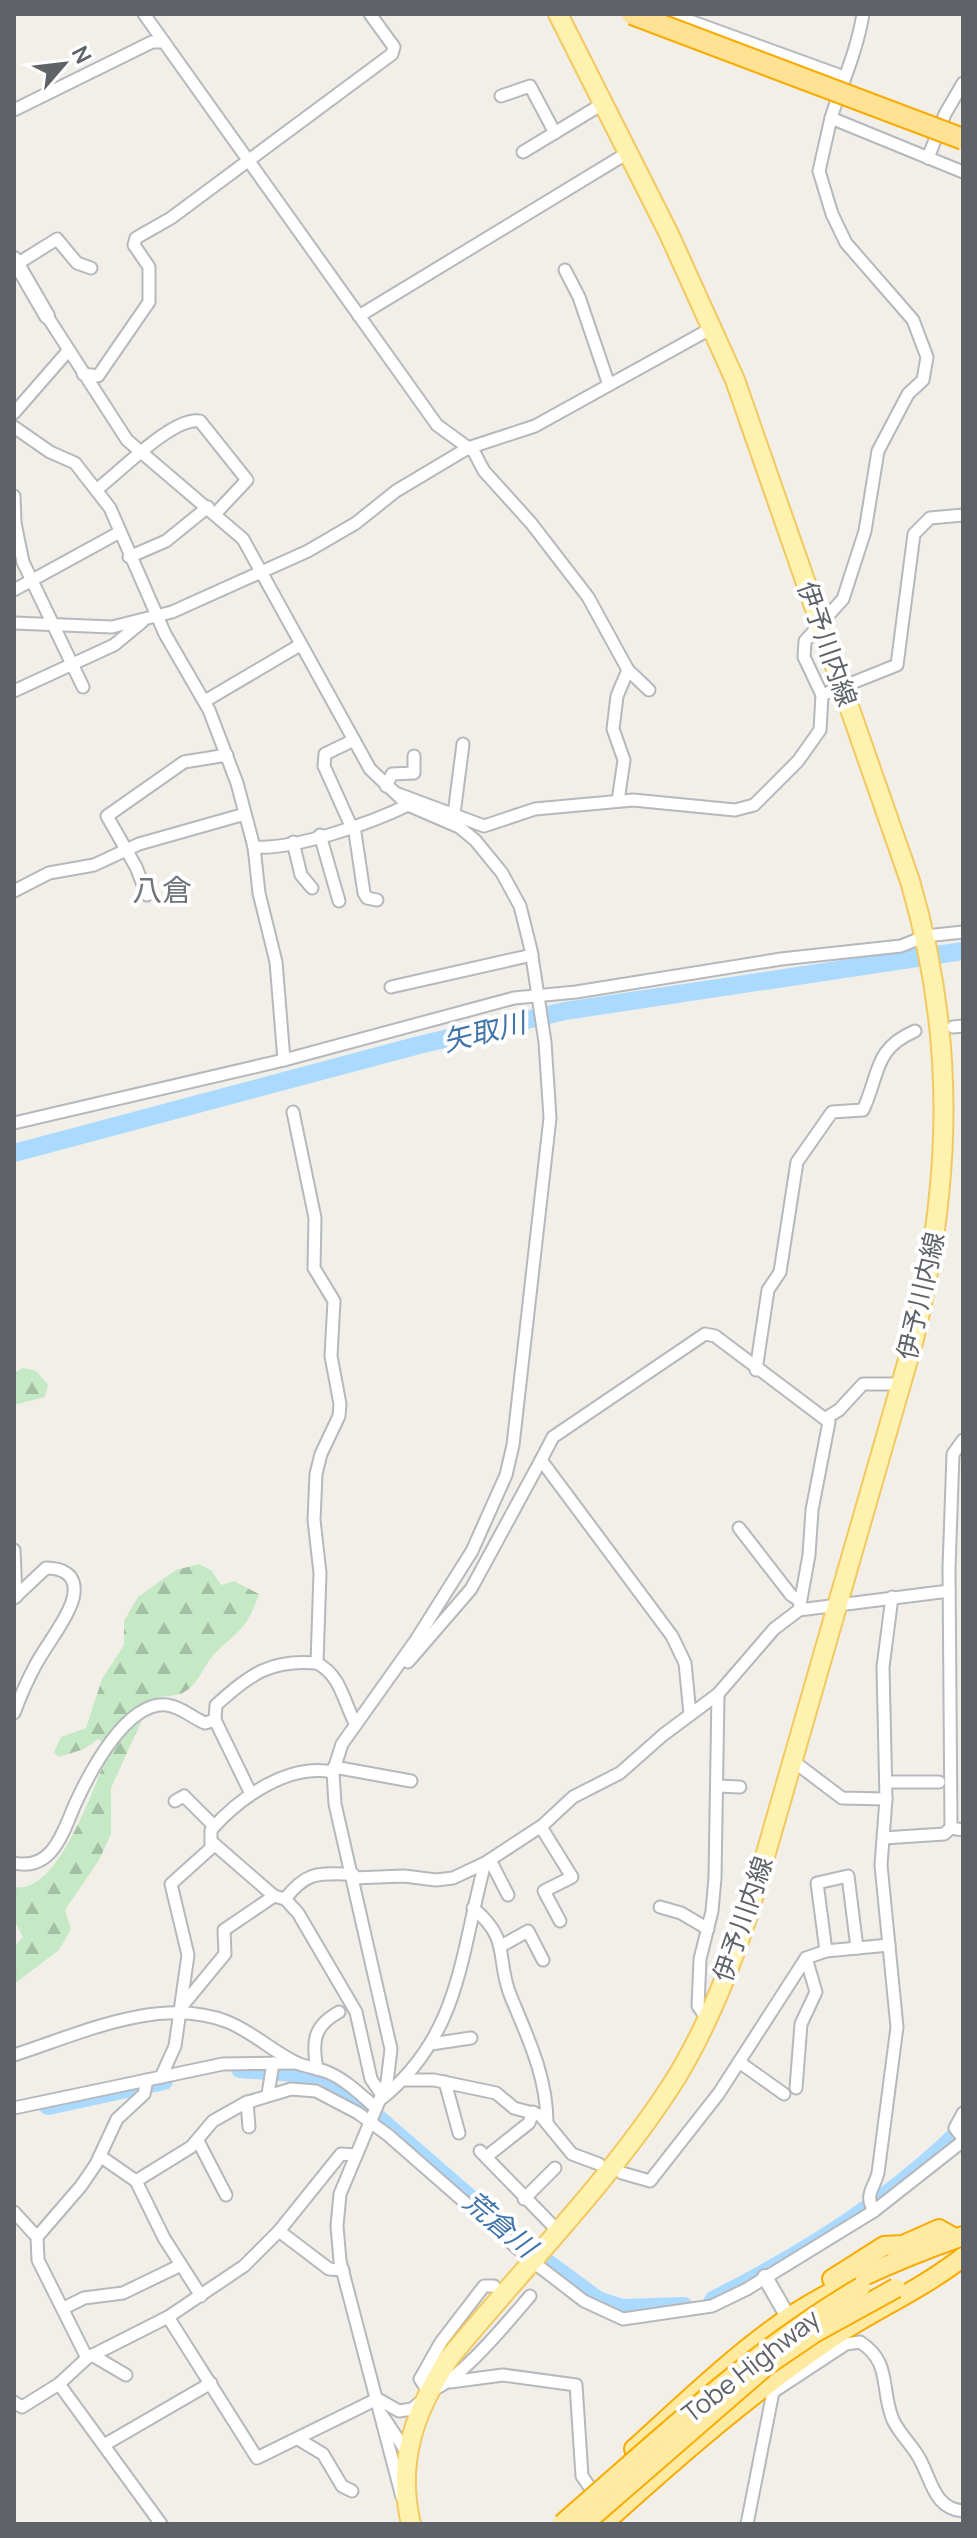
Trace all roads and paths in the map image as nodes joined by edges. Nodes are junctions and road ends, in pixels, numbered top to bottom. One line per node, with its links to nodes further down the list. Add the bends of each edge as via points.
1 (144, 14): 7 (street)
2 (370, 14): 19 (street, via 394,47 392,54)
3 (632, 14): 15 (highway, bridge)
4 (671, 14): 8 (street)
5 (863, 14): 8 (street, via 857,50)
6 (559, 15): 11 (main road, 伊予川内線)
7 (164, 42): 12 (street, via 152,42); 19 (street)
8 (844, 77): 13 (street)
9 (963, 83): 18 (street)
10 (501, 96): 14 (street, via 530,86)
11 (604, 103): 14 (street); 17 (main road, 伊予川内線)
12 (14, 110)
13 (831, 118): 18 (street); 47 (street, via 819,171 832,214 846,243 913,320 927,357 923,380 908,394 878,451 859,555 843,599)
14 (555, 133): 16 (street)
15 (963, 139)
16 (523, 152)
17 (629, 152): 25 (street); 26 (main road, 伊予川内線)
18 (928, 158): 20 (street)
19 (249, 161): 25 (street); 28 (street, via 136,238 134,245 149,267 149,302 98,376)
20 (963, 172)
21 (15, 261): 22 (street, via 57,239 77,263); 24 (street)
22 (91, 268)
23 (565, 270): 29 (street)
24 (47, 316): 27 (street)
25 (359, 316): 32 (street, via 437,425)
26 (712, 328): 29 (street); 47 (main road, 伊予川内線, via 770,474)
27 (68, 351): 28 (street); 30 (street)
28 (83, 374): 33 (street, via 112,421)
29 (609, 385): 32 (street, via 535,426)
30 (14, 413)
31 (14, 427): 34 (street, via 75,463)
32 (468, 448): 40 (street, via 396,491 336,536); 50 (street, via 582,589)
33 (141, 454): 34 (street); 36 (street); 36 (street, via 173,427 200,421 247,480)
34 (96, 490): 38 (street)
35 (14, 496): 41 (street, via 18,543)
36 (212, 510): 39 (street, via 166,541); 40 (street, via 243,539)
37 (963, 515): 52 (street, via 930,518 914,534 897,665)
38 (120, 532): 39 (street); 41 (street)
39 (129, 557): 43 (street)
40 (261, 570): 43 (street); 48 (street)
41 (31, 580): 42 (street); 46 (street)
42 (14, 590)
43 (158, 618): 44 (street); 56 (street)
44 (143, 622): 46 (street); 49 (street, via 114,645)
45 (14, 623): 46 (street)
46 (55, 626): 49 (street)
47 (821, 626): 52 (main road, 伊予川内線); 55 (street, via 803,649)
48 (300, 645): 56 (street); 57 (street)
49 (71, 665): 51 (street); 54 (street)
50 (628, 670): 53 (street); 62 (street, via 617,696 613,729 624,760)
51 (83, 687)
52 (842, 688): 55 (street); 77 (main road, 伊予川内線)
53 (649, 690)
54 (14, 691)
55 (822, 695): 62 (street, via 820,730 754,805 727,810)
56 (205, 701): 59 (street)
57 (354, 740): 61 (street, via 370,769); 66 (street, via 325,754 324,766)
58 (463, 744): 65 (street)
59 (227, 755): 64 (street); 70 (street, via 184,762 107,816)
60 (414, 756): 61 (street, via 414,773 392,774)
61 (390, 789): 63 (street); 65 (street)
62 (618, 801): 65 (street, via 535,809 484,826)
63 (408, 805): 66 (street); 78 (street, via 459,827 489,856 520,906)
64 (245, 814): 69 (street); 70 (street)
65 (454, 814)
66 (352, 826): 67 (street); 74 (street, via 364,893)
67 (320, 835): 68 (street); 75 (street)
68 (293, 842): 69 (street); 71 (street, via 301,875)
69 (254, 847): 82 (street, via 276,962)
70 (126, 850): 72 (street, via 94,865 49,873); 73 (street)
71 (312, 888)
72 (14, 891)
73 (147, 895)
74 (377, 900)
75 (339, 901)
76 (963, 932): 77 (street)
77 (927, 939): 80 (street); 86 (main road, 伊予川内線, via 944,1080 940,1207 926,1291)
78 (532, 955): 79 (street); 80 (street)
79 (391, 987)
80 (538, 997): 82 (street, via 479,1005); 98 (street, via 550,1118 513,1445 501,1488 472,1551)
81 (915, 1031): 85 (street, via 896,1039 883,1053 863,1110 832,1112 797,1162 780,1272 768,1290)
82 (284, 1060): 84 (street)
83 (293, 1112): 97 (street, via 315,1218 314,1268 334,1301 331,1356 340,1404 316,1474)
84 (14, 1123)
85 (756, 1370): 87 (street); 89 (street, via 715,1336 705,1334 563,1429)
86 (900, 1384): 87 (street, via 863,1384); 95 (main road, 伊予川内線)
87 (826, 1418): 96 (street, via 830,1427)
88 (963, 1440): 92 (street, via 953,1454)
89 (541, 1460): 98 (street, via 471,1589); 101 (street, via 672,1636 685,1663)
90 (739, 1528): 96 (street)
91 (14, 1550): 94 (street)
92 (949, 1591): 93 (street); 116 (street)
93 (892, 1597): 95 (street); 107 (street, via 883,1667)
94 (15, 1598): 100 (street, via 46,1568 59,1568 73,1584 72,1601)
95 (839, 1603): 96 (street); 104 (main road, 伊予川内線)
96 (800, 1605): 99 (street)
97 (317, 1663): 102 (street, via 288,1660 266,1668 216,1705); 103 (street, via 337,1679)
98 (389, 1678): 103 (street)
99 (718, 1694): 101 (street); 109 (street)
100 (14, 1713)
101 (690, 1714): 115 (street, via 620,1773 573,1797)
102 (215, 1720): 111 (street); 120 (street, via 205,1723 169,1705 155,1705 138,1715 101,1755 60,1842 36,1862)
103 (355, 1723): 105 (street)
104 (793, 1761): 112 (street, via 842,1798); 136 (main road, 伊予川内線, via 739,1941)
105 (333, 1770): 106 (street); 111 (street, via 306,1770); 121 (street, via 335,1804)
106 (411, 1781)
107 (886, 1782): 108 (street); 112 (street)
108 (939, 1782)
109 (718, 1786): 110 (street); 127 (street)
110 (740, 1787)
111 (251, 1794): 114 (street)
112 (886, 1799): 117 (street)
113 (175, 1801): 114 (street, via 184,1796)
114 (214, 1826): 118 (street)
115 (541, 1827): 119 (street); 126 (street, via 572,1877 544,1891)
116 (957, 1829): 117 (street)
117 (884, 1838): 128 (street, via 881,1865)
118 (213, 1843): 123 (street); 134 (street, via 171,1884 188,1955)
119 (488, 1862): 121 (street, via 436,1880); 122 (street); 125 (street)
120 (14, 1863)
121 (353, 1876): 123 (street, via 311,1875); 153 (street, via 389,2031 390,2063)
122 (508, 1895)
123 (280, 1898): 134 (street, via 224,1930 225,1954); 153 (street, via 356,2012)
124 (660, 1907): 127 (street)
125 (473, 1908): 129 (street); 138 (street, via 457,1989)
126 (560, 1921)
127 (708, 1929): 136 (street, via 700,1959 698,2006)
128 (889, 1945): 130 (street); 169 (street, via 897,2027 878,2173 869,2189)
129 (501, 1946): 133 (street, via 528,1931); 156 (street, via 510,1997 526,2027 546,2092)
130 (857, 1948): 131 (street); 131 (street, via 848,1876 834,1877 817,1883)
131 (826, 1951): 132 (street)
132 (806, 1958): 140 (street); 148 (street, via 816,1992 801,2024)
133 (543, 1960)
134 (181, 2010): 139 (street, via 121,2018); 142 (street, via 232,2024); 144 (street, via 171,2060)
135 (339, 2012): 143 (street, via 316,2032)
136 (706, 2017): 172 (main road, 伊予川内線, via 649,2118)
137 (471, 2038): 138 (street)
138 (431, 2044): 146 (street)
139 (14, 2055)
140 (739, 2062): 150 (street); 165 (street, via 650,2181)
141 (273, 2063): 142 (street); 144 (street, via 223,2064); 149 (street)
142 (297, 2063): 143 (street)
143 (317, 2069): 153 (street, via 336,2076)
144 (161, 2077): 145 (street)
145 (147, 2080): 152 (street); 162 (street, via 144,2094 117,2119)
146 (405, 2080): 147 (street); 153 (street)
147 (445, 2082): 154 (street, via 488,2090 514,2108); 158 (street)
148 (796, 2088)
149 (268, 2094): 151 (street); 153 (street, via 316,2091)
150 (784, 2094)
151 (247, 2102): 157 (street); 160 (street, via 213,2121)
152 (14, 2108)
153 (376, 2109): 161 (street); 176 (street)
154 (533, 2112): 156 (street); 168 (street, via 529,2123 483,2154)
155 (963, 2113): 159 (street)
156 (547, 2123): 163 (street, via 572,2154)
157 (249, 2127)
158 (459, 2133)
159 (960, 2135): 169 (street)
160 (198, 2141): 166 (street); 167 (street)
161 (354, 2155): 171 (street, via 341,2154); 178 (street, via 337,2209)
162 (100, 2156): 166 (street); 173 (street)
163 (599, 2164)
164 (555, 2168): 168 (street)
165 (622, 2173)
166 (136, 2181): 177 (street)
167 (226, 2195)
168 (524, 2199): 172 (street)
169 (871, 2207): 179 (street)
170 (14, 2212): 173 (street)
171 (279, 2231): 178 (street, via 329,2269); 182 (street, via 244,2266)
172 (556, 2234): 176 (main road, 伊予川内線)
173 (37, 2237): 184 (street, via 38,2260)
174 (960, 2239): 180 (highway, Tobe Highway); 180 (highway, via 905,2251)
175 (963, 2257): 192 (highway); 206 (highway, Tobe Highway, bridge, via 816,2332 766,2366)
176 (533, 2260): 179 (street, via 584,2301 623,2319 712,2306); 193 (main road, 伊予川内線, via 450,2357)
177 (181, 2265): 182 (street); 184 (street, via 123,2293 84,2298)
178 (343, 2270): 194 (street)
179 (765, 2277): 185 (street)
180 (856, 2278): 185 (highway); 205 (highway, Tobe Highway, bridge, via 741,2367)
181 (494, 2286): 193 (street, via 484,2286 433,2354 420,2379)
182 (201, 2296): 186 (street)
183 (530, 2296): 190 (street)
184 (64, 2308): 187 (street)
185 (793, 2309): 199 (highway)
186 (168, 2317): 187 (street); 189 (street)
187 (90, 2357): 188 (street); 191 (street)
188 (126, 2375)
189 (211, 2383): 196 (street, via 257,2458); 197 (street)
190 (446, 2383): 193 (street); 199 (street, via 503,2375 576,2385 582,2476)
191 (59, 2384): 195 (street, via 22,2407); 197 (street)
192 (767, 2385): 201 (street, via 846,2344 860,2342 880,2360 893,2421 934,2491 951,2510); 207 (highway, via 715,2423); 208 (street)
193 (426, 2394): 194 (street, via 412,2409 399,2411); 198 (main road, 伊予川内線)
194 (375, 2401): 196 (street); 198 (street); 202 (street)
195 (14, 2402)
196 (298, 2439): 200 (street, via 323,2454 342,2486)
197 (104, 2445): 203 (street)
198 (406, 2451): 202 (main road, 伊予川内線)
199 (591, 2489): 204 (highway)
200 (352, 2491)
201 (963, 2511)
202 (409, 2518)
203 (161, 2524)
204 (552, 2524)
205 (562, 2524)
206 (584, 2524)
207 (603, 2524)
208 (747, 2524)

